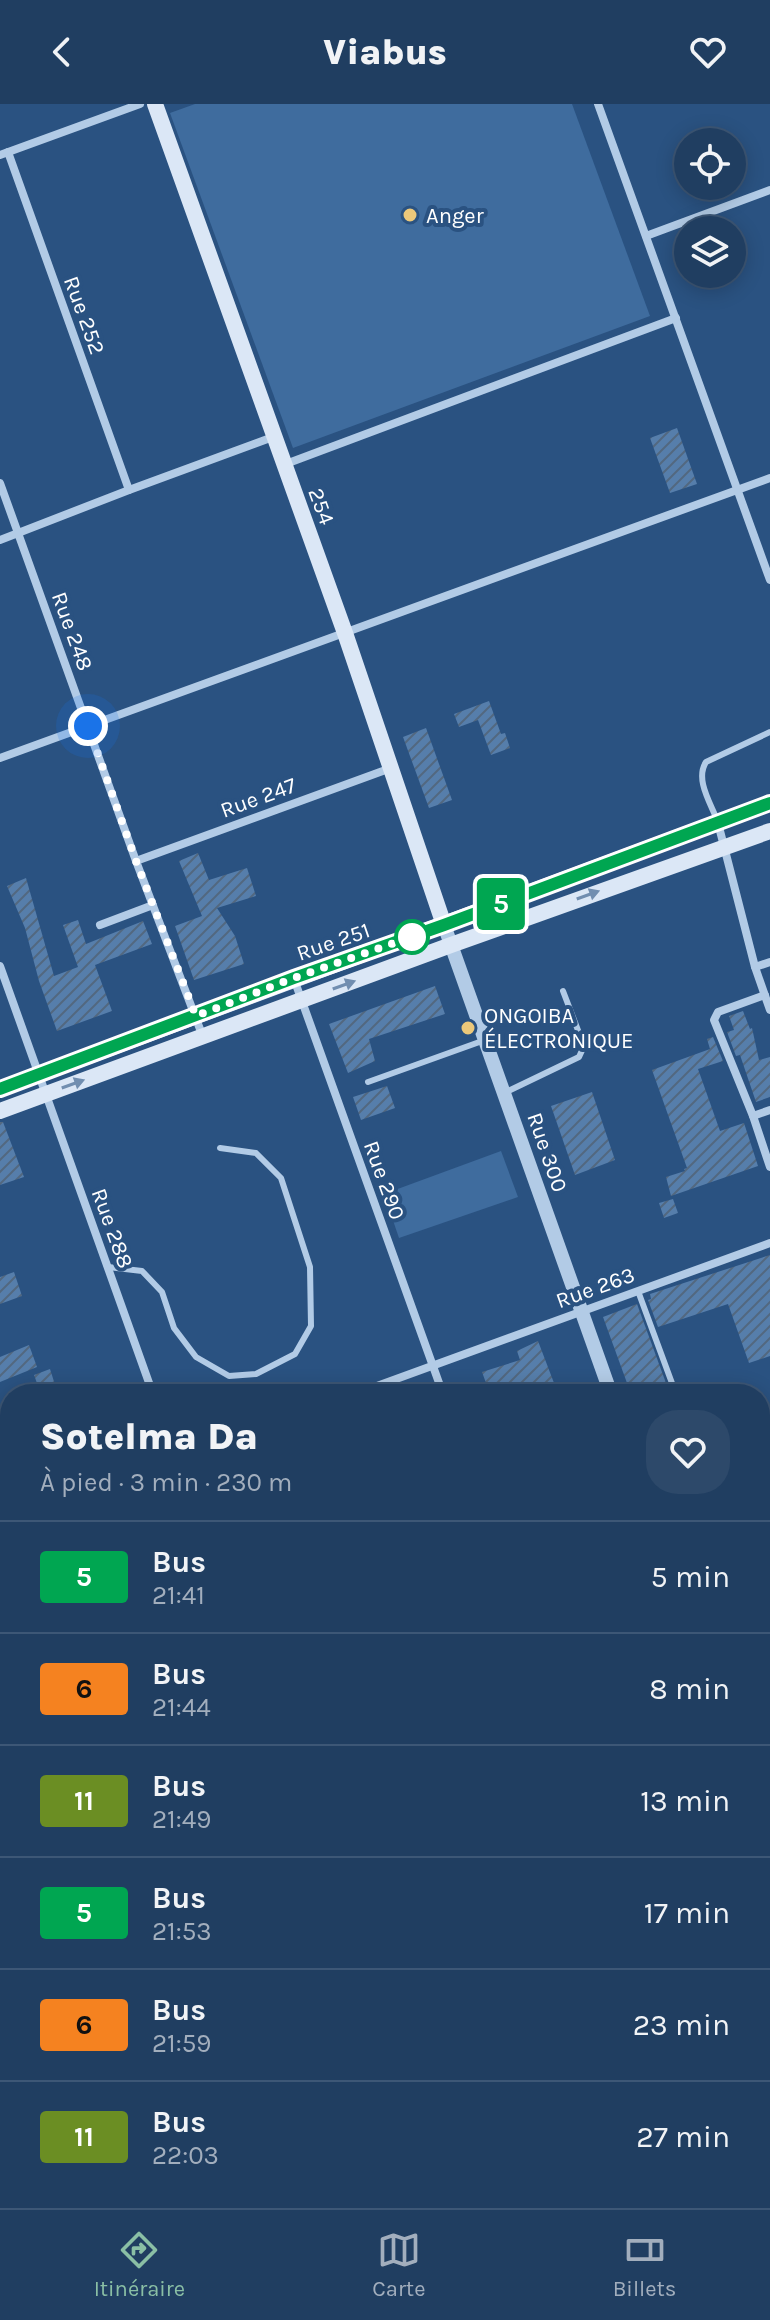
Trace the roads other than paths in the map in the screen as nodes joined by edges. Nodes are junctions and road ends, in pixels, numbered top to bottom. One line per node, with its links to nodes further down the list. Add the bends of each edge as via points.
1 (140, 104): 4 (street)
2 (155, 104): 8 (main road, 254)
3 (598, 104): 6 (street)
4 (4, 154): 12 (street, Rue 252)
5 (770, 190): 6 (street)
6 (646, 236): 7 (street)
7 (676, 318): 9 (street); 13 (street)
8 (273, 437): 9 (main road, 254); 12 (street)
9 (283, 465): 17 (main road, 254)
10 (770, 478): 13 (street)
11 (0, 483): 14 (street, Rue 248)
12 (129, 490): 14 (street)
13 (738, 490): 16 (street); 17 (street)
14 (18, 533): 15 (street); 18 (street, Rue 248)
15 (0, 540)
16 (770, 580)
17 (345, 633): 18 (street); 21 (main road, 254)
18 (88, 726): 20 (street); 26 (street, Rue 248)
19 (770, 732): 23 (lane, via 706,762 701,770)
20 (0, 758)
21 (391, 768): 26 (street, Rue 247); 29 (main road, 254)
22 (770, 803): 23 (main road, Rue 251)
23 (718, 823): 25 (street); 29 (main road, Rue 251)
24 (770, 831): 25 (main road, Rue 251)
25 (724, 846): 30 (main road, Rue 251, one-way to 25); 33 (street)
26 (136, 861): 27 (street, Rue 248)
27 (153, 905): 28 (street); 39 (street, Rue 248)
28 (100, 925)
29 (444, 925): 30 (street, Rue 300); 34 (main road, Rue 251)
30 (451, 945): 37 (main road, Rue 251, one-way to 30); 41 (street, Rue 300)
31 (770, 962): 33 (street)
32 (0, 966): 42 (street, Rue 288)
33 (755, 967): 36 (street)
34 (294, 978): 37 (street, Rue 290); 39 (main road, Rue 251)
35 (563, 991): 45 (lane, via 584,1046 579,1057)
36 (765, 995): 38 (street); 49 (street, via 718,1012 714,1020)
37 (302, 1000): 40 (main road, Rue 251); 56 (street, Rue 290)
38 (770, 1010)
39 (196, 1016): 40 (street, Rue 248); 42 (main road, Rue 251)
40 (203, 1037): 46 (main road, Rue 251, one-way to 40)
41 (485, 1040): 43 (lane); 45 (street, Rue 300)
42 (39, 1075): 44 (main road, Rue 251); 46 (street, Rue 288)
43 (368, 1082)
44 (0, 1089)
45 (504, 1093): 55 (street, Rue 300)
46 (46, 1094): 48 (main road, Rue 251); 53 (street, Rue 288)
47 (770, 1110): 49 (street)
48 (0, 1111)
49 (753, 1116): 51 (street)
50 (220, 1148): 53 (lane, via 256,1153 281,1178 310,1267 311,1326 295,1354 256,1374 229,1376 196,1357 174,1328 162,1292 142,1271)
51 (770, 1167)
52 (770, 1243): 54 (street, Rue 263)
53 (108, 1267): 57 (street, Rue 288)
54 (638, 1291): 55 (street, Rue 263); 61 (lane)
55 (581, 1312): 56 (street, Rue 263); 60 (street, Rue 300)
56 (433, 1366): 58 (street, Rue 263); 59 (street, Rue 290)
57 (149, 1384)
58 (383, 1384)
59 (439, 1384)
60 (607, 1384)
61 (672, 1384)

